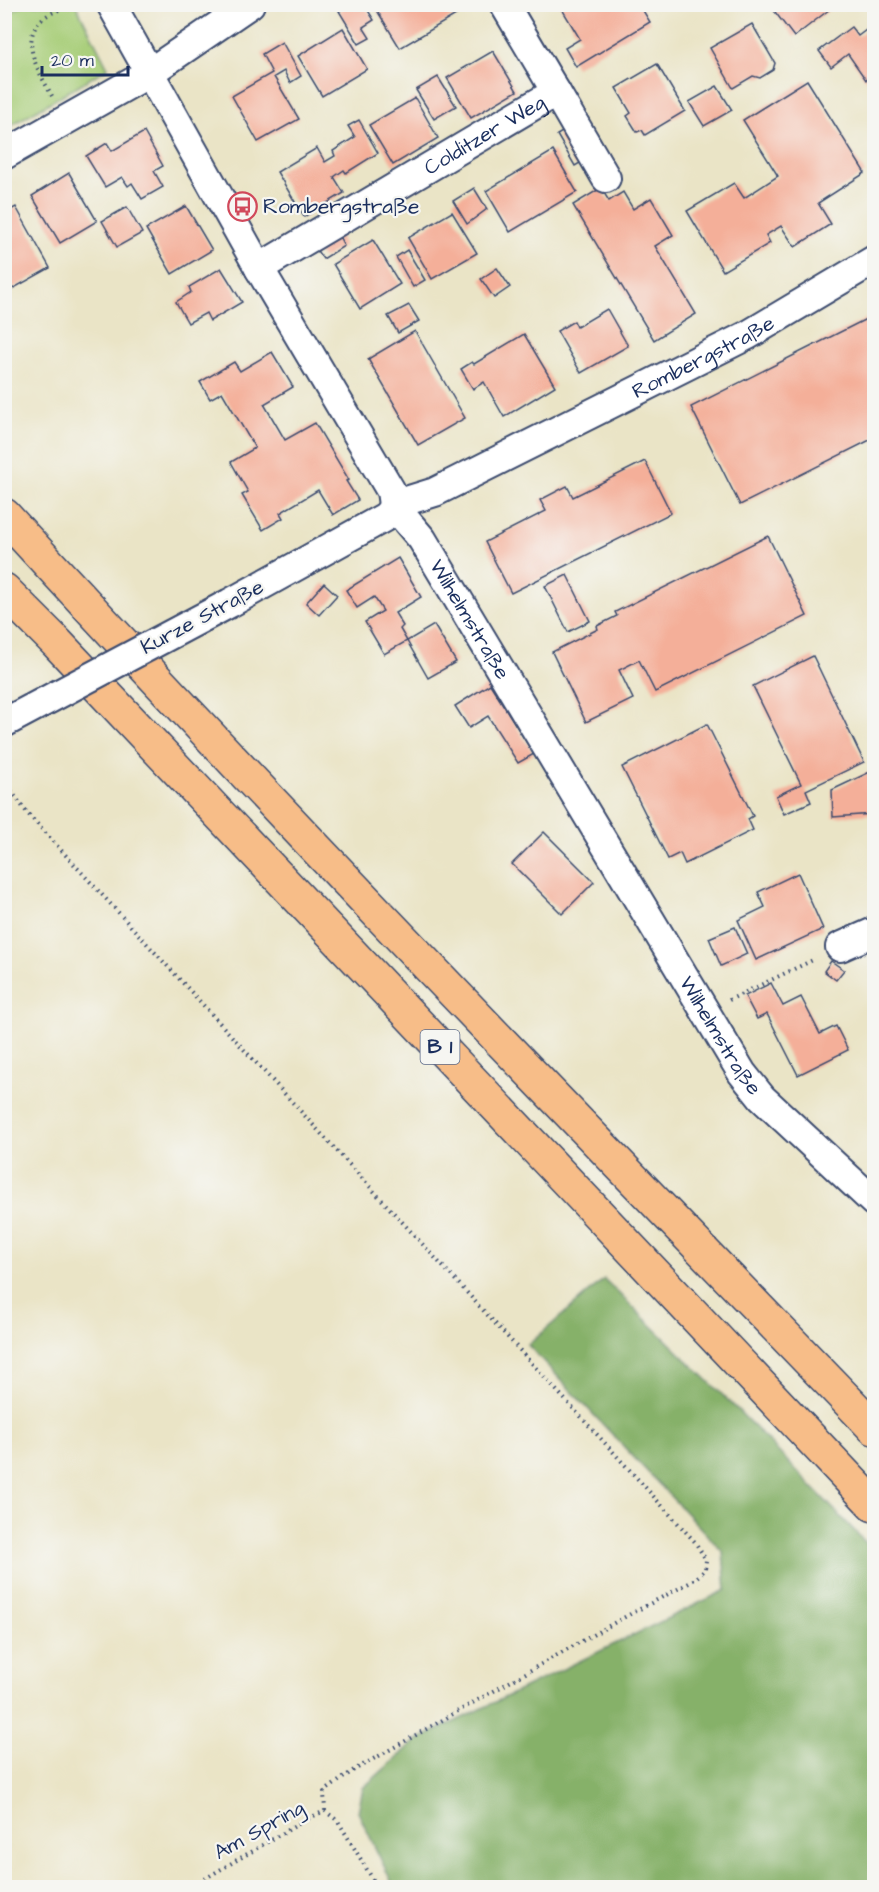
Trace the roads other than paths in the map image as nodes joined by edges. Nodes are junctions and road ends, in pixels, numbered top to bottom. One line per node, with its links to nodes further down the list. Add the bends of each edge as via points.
1 (111, 4): 4 (street, Wilhelmstraße)
2 (250, 4): 4 (street)
3 (504, 4): 5 (street, Colditzer Weg)
4 (149, 73): 6 (street); 9 (street, Wilhelmstraße)
5 (556, 92): 7 (street, Colditzer Weg); 9 (street, Colditzer Weg)
6 (4, 155)
7 (606, 178)
8 (874, 260): 10 (street, Rombergstraße, via 748,335 435,492)
9 (259, 268): 10 (street, Wilhelmstraße, via 391,490)
10 (393, 505): 13 (street, Kurze Straße, bridge, via 385,517); 16 (street, Wilhelmstraße, via 422,539 756,1092)
11 (4, 515): 17 (highway, B 1, via 481,1021)
12 (4, 591): 18 (highway, B 1)
13 (4, 723)
14 (874, 932): 15 (street)
15 (840, 947)
16 (874, 1202)
17 (874, 1428)
18 (874, 1505)

